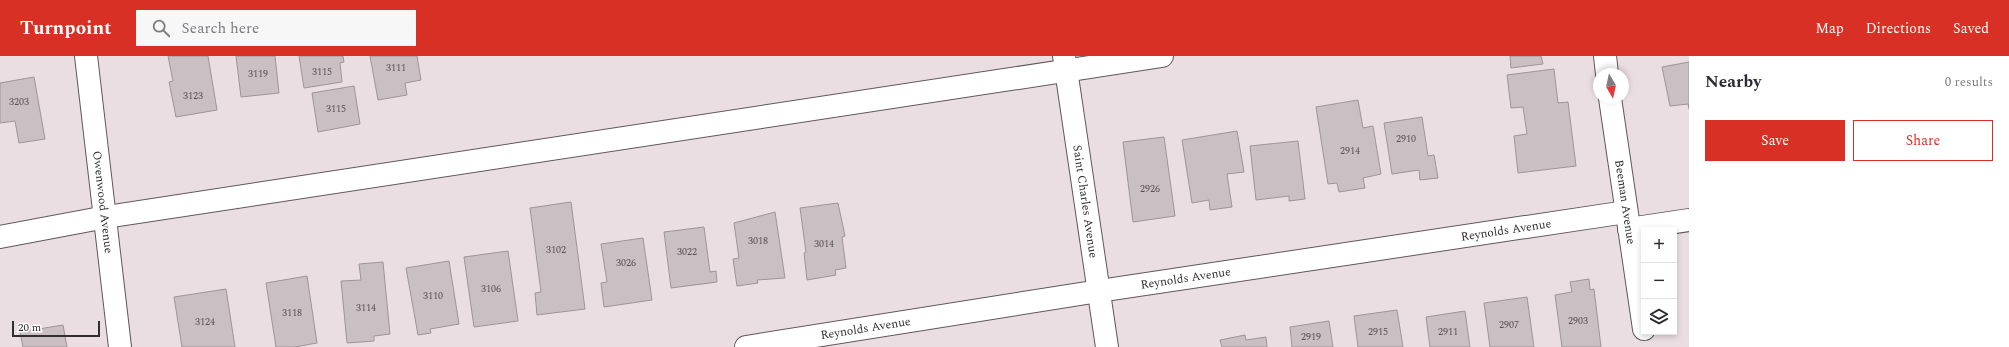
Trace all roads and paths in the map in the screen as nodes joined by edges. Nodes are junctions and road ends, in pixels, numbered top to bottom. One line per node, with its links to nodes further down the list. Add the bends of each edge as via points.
1 (86, 56): 7 (street, Owenwood Avenue)
2 (1162, 56): 4 (street)
3 (1605, 56): 5 (street)
4 (1065, 63): 7 (street); 11 (street, Saint Charles Avenue)
5 (1606, 68)
6 (1611, 104): 8 (street, Beeman Avenue)
7 (106, 217): 10 (street); 14 (street, Owenwood Avenue)
8 (1628, 220): 9 (street, Reynolds Avenue); 11 (street, Reynolds Avenue); 12 (street, Beeman Avenue)
9 (1689, 220)
10 (0, 237)
11 (1099, 291): 15 (street, Reynolds Avenue); 16 (street, Saint Charles Avenue)
12 (1641, 309)
13 (1645, 335): 17 (street)
14 (120, 347)
15 (746, 347)
16 (1107, 347)
17 (1647, 347)

